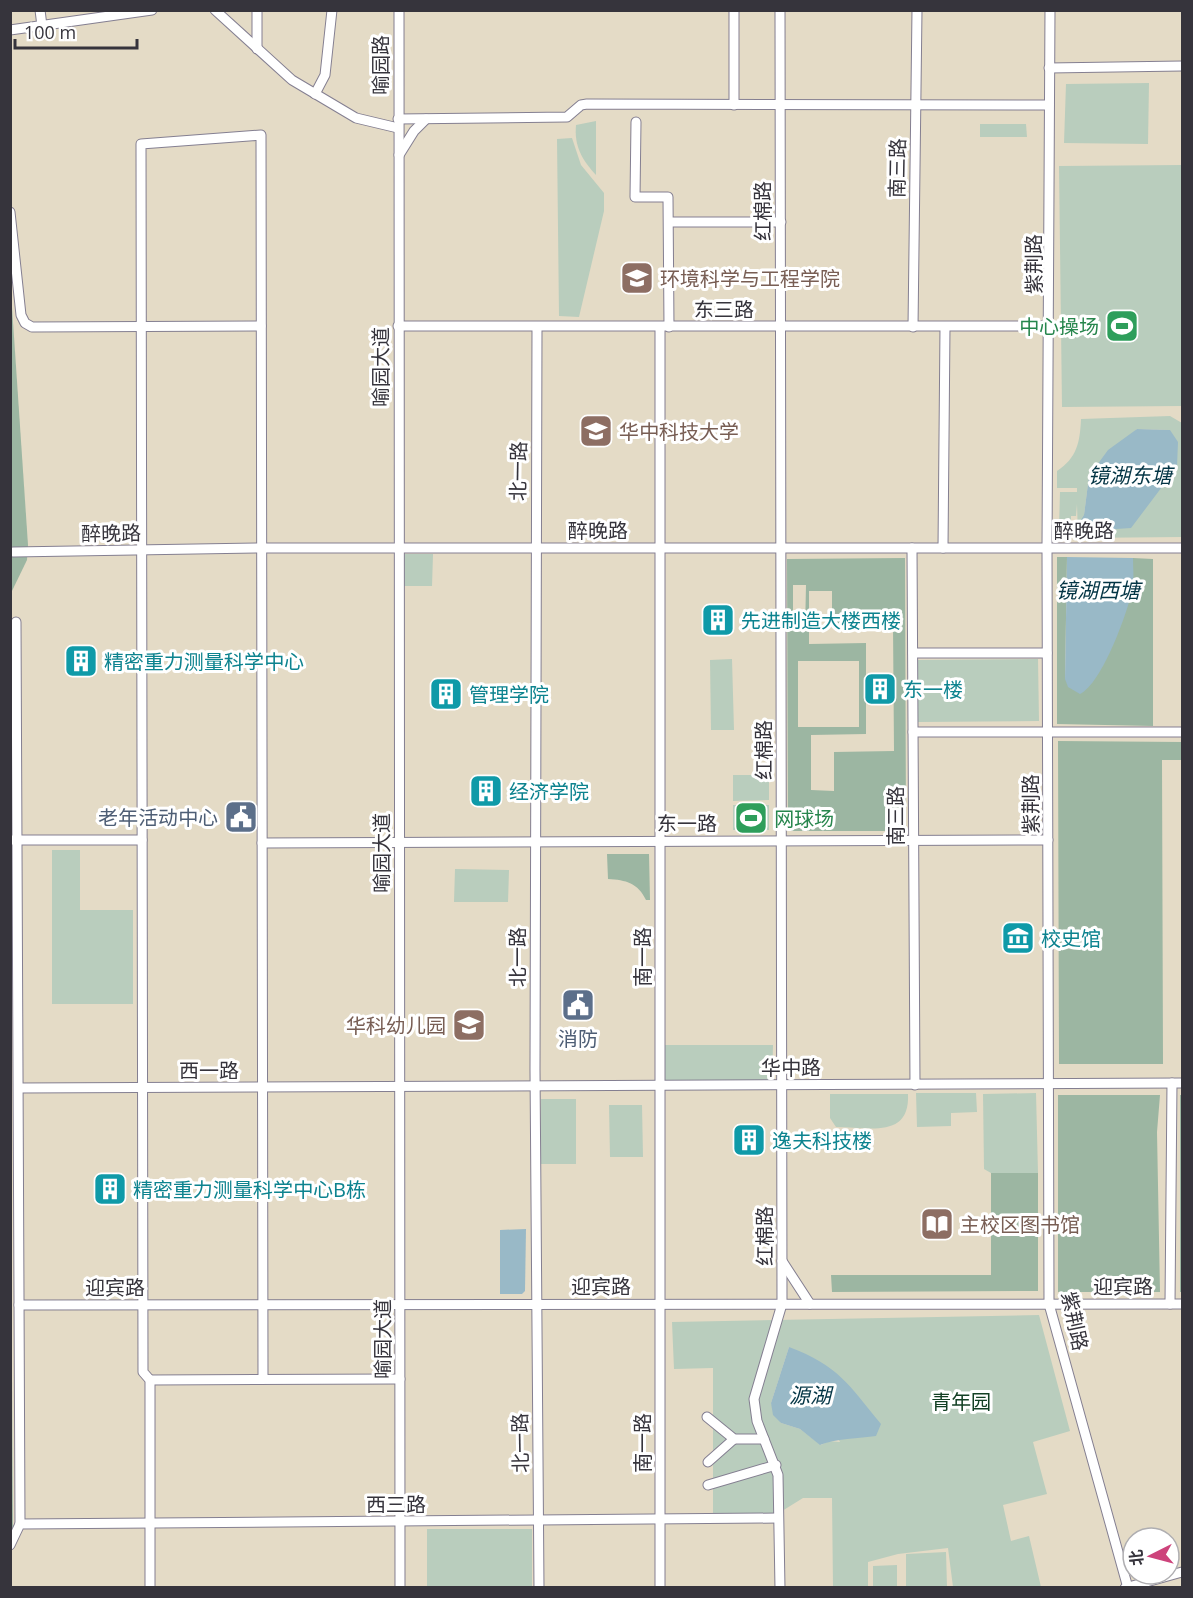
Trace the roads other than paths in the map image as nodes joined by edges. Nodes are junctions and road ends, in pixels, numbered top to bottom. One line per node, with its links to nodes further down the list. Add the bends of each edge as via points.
1 (40, 10): 11 (street)
2 (152, 10): 11 (street)
3 (215, 10): 13 (street)
4 (257, 10): 13 (street)
5 (332, 10): 16 (street, via 326,75)
6 (399, 10): 23 (street, 喻园路)
7 (734, 10): 18 (street)
8 (780, 10): 19 (street, 红棉路)
9 (916, 10): 17 (street, 南三路)
10 (1050, 10): 15 (street, 紫荆路)
11 (42, 26): 12 (street)
12 (10, 30)
13 (257, 49): 16 (street, via 292,80)
14 (1182, 66): 15 (street)
15 (1049, 68): 20 (street, 紫荆路)
16 (315, 94): 23 (street, via 356,118)
17 (916, 104): 19 (street); 20 (street); 35 (street, 南三路)
18 (734, 105): 19 (street); 21 (street, via 587,104 567,117)
19 (780, 105): 27 (street, 红棉路)
20 (1049, 105): 30 (street, 紫荆路)
21 (426, 119): 23 (street); 24 (street)
22 (636, 122): 26 (street, 南一路, via 634,197 668,197)
23 (398, 124): 24 (street, 喻园大道)
24 (398, 157): 29 (street, 喻园大道)
25 (10, 212): 31 (street, via 25,323 32,327)
26 (669, 222): 27 (street); 33 (street, 南一路)
27 (781, 222): 34 (street, 红棉路)
28 (261, 326): 31 (street); 31 (street, via 261,135 141,144); 37 (street)
29 (398, 326): 32 (street, 东三路); 38 (street, 喻园大道)
30 (1051, 326): 36 (street, 东三路); 44 (street, 紫荆路)
31 (142, 327): 46 (street)
32 (537, 327): 33 (street, 东三路); 39 (street, 北一路)
33 (664, 327): 34 (street, 东三路); 40 (street, 南一路)
34 (781, 327): 35 (street, 东三路); 41 (street, 红棉路)
35 (913, 327): 36 (street, 东三路)
36 (945, 327): 43 (street)
37 (261, 548): 38 (street, 醉晚路); 46 (street, 醉晚路); 61 (street)
38 (399, 548): 39 (street, 醉晚路); 62 (street, 喻园大道)
39 (534, 548): 40 (street, 醉晚路); 60 (street, 北一路)
40 (660, 548): 41 (street, 醉晚路); 57 (street, 南一路)
41 (781, 548): 42 (street, 醉晚路); 58 (street, 红棉路)
42 (912, 548): 43 (street, 醉晚路); 49 (street, 南三路)
43 (943, 548): 44 (street, 醉晚路)
44 (1047, 548): 45 (street, 醉晚路); 50 (street, 紫荆路)
45 (1182, 548)
46 (142, 550): 47 (street, 醉晚路); 55 (street)
47 (13, 552)
48 (16, 622): 54 (street)
49 (912, 653): 50 (street); 52 (street, 南三路)
50 (1047, 654): 51 (street, 紫荆路)
51 (1048, 731): 52 (street); 53 (street); 56 (street, 紫荆路)
52 (913, 732): 59 (street, 南三路)
53 (1182, 732)
54 (14, 840): 55 (street); 71 (street)
55 (142, 840): 72 (street)
56 (1048, 840): 59 (street, 东一路); 66 (street, 紫荆路)
57 (660, 841): 58 (street, 东一路); 60 (street, 东一路); 68 (street, 南一路)
58 (781, 841): 59 (street, 东一路); 67 (street, 红棉路)
59 (913, 841): 65 (street, 南三路)
60 (535, 842): 62 (street, 东一路); 70 (street, 北一路)
61 (262, 843): 62 (street, 东一路); 73 (street)
62 (399, 843): 69 (street, 喻园大道)
63 (1172, 1083): 64 (street, 华中路); 66 (street, 华中路); 81 (street)
64 (1182, 1083)
65 (915, 1084): 66 (street, 华中路); 67 (street, 华中路)
66 (1048, 1084): 80 (street, 紫荆路)
67 (782, 1085): 68 (street, 华中路); 74 (street, 红棉路)
68 (660, 1086): 70 (street, 华中路); 77 (street, 南一路)
69 (399, 1087): 70 (street, 华中路); 73 (street, 西一路); 75 (street, 喻园大道)
70 (536, 1087): 76 (street, 北一路)
71 (19, 1088): 72 (street, 西一路); 83 (street)
72 (143, 1088): 73 (street, 西一路); 84 (street)
73 (262, 1088): 85 (street)
74 (782, 1260): 78 (street, 红棉路); 79 (street)
75 (400, 1304): 76 (street, 迎宾路); 85 (street, 迎宾路); 87 (street, 喻园大道)
76 (536, 1304): 77 (street, 迎宾路); 98 (street, 北一路)
77 (660, 1304): 78 (street, 迎宾路); 96 (street, 南一路)
78 (782, 1304): 79 (street, 迎宾路); 91 (street, 红棉路, via 754,1399 754,1412)
79 (810, 1304): 80 (street, 迎宾路)
80 (1049, 1304): 81 (street, 迎宾路); 108 (street, 紫荆路)
81 (1170, 1304): 82 (street, 迎宾路)
82 (1182, 1304)
83 (19, 1305): 84 (street, 迎宾路); 100 (street)
84 (143, 1305): 85 (street, 迎宾路); 88 (street, via 144,1372)
85 (263, 1305): 86 (street)
86 (263, 1379): 87 (street); 88 (street)
87 (400, 1379): 97 (street, 喻园大道)
88 (150, 1380): 99 (street)
89 (707, 1417): 90 (street)
90 (734, 1439): 91 (street); 92 (street)
91 (764, 1439): 93 (street, 红棉路)
92 (708, 1462)
93 (776, 1465): 94 (street); 95 (street, 红棉路)
94 (708, 1485)
95 (778, 1518): 96 (street, 西三路); 107 (street, 红棉路)
96 (660, 1520): 98 (street, 西三路); 106 (street, 南一路)
97 (400, 1522): 98 (street, 西三路); 99 (street, 西三路); 104 (street, 喻园大道)
98 (538, 1522): 105 (street, 北一路)
99 (150, 1523): 100 (street, 西三路); 103 (street)
100 (16, 1527): 101 (street)
101 (10, 1545)
102 (1182, 1572): 108 (street)
103 (150, 1587)
104 (400, 1587)
105 (539, 1587)
106 (660, 1587)
107 (780, 1587)
108 (1127, 1587)

